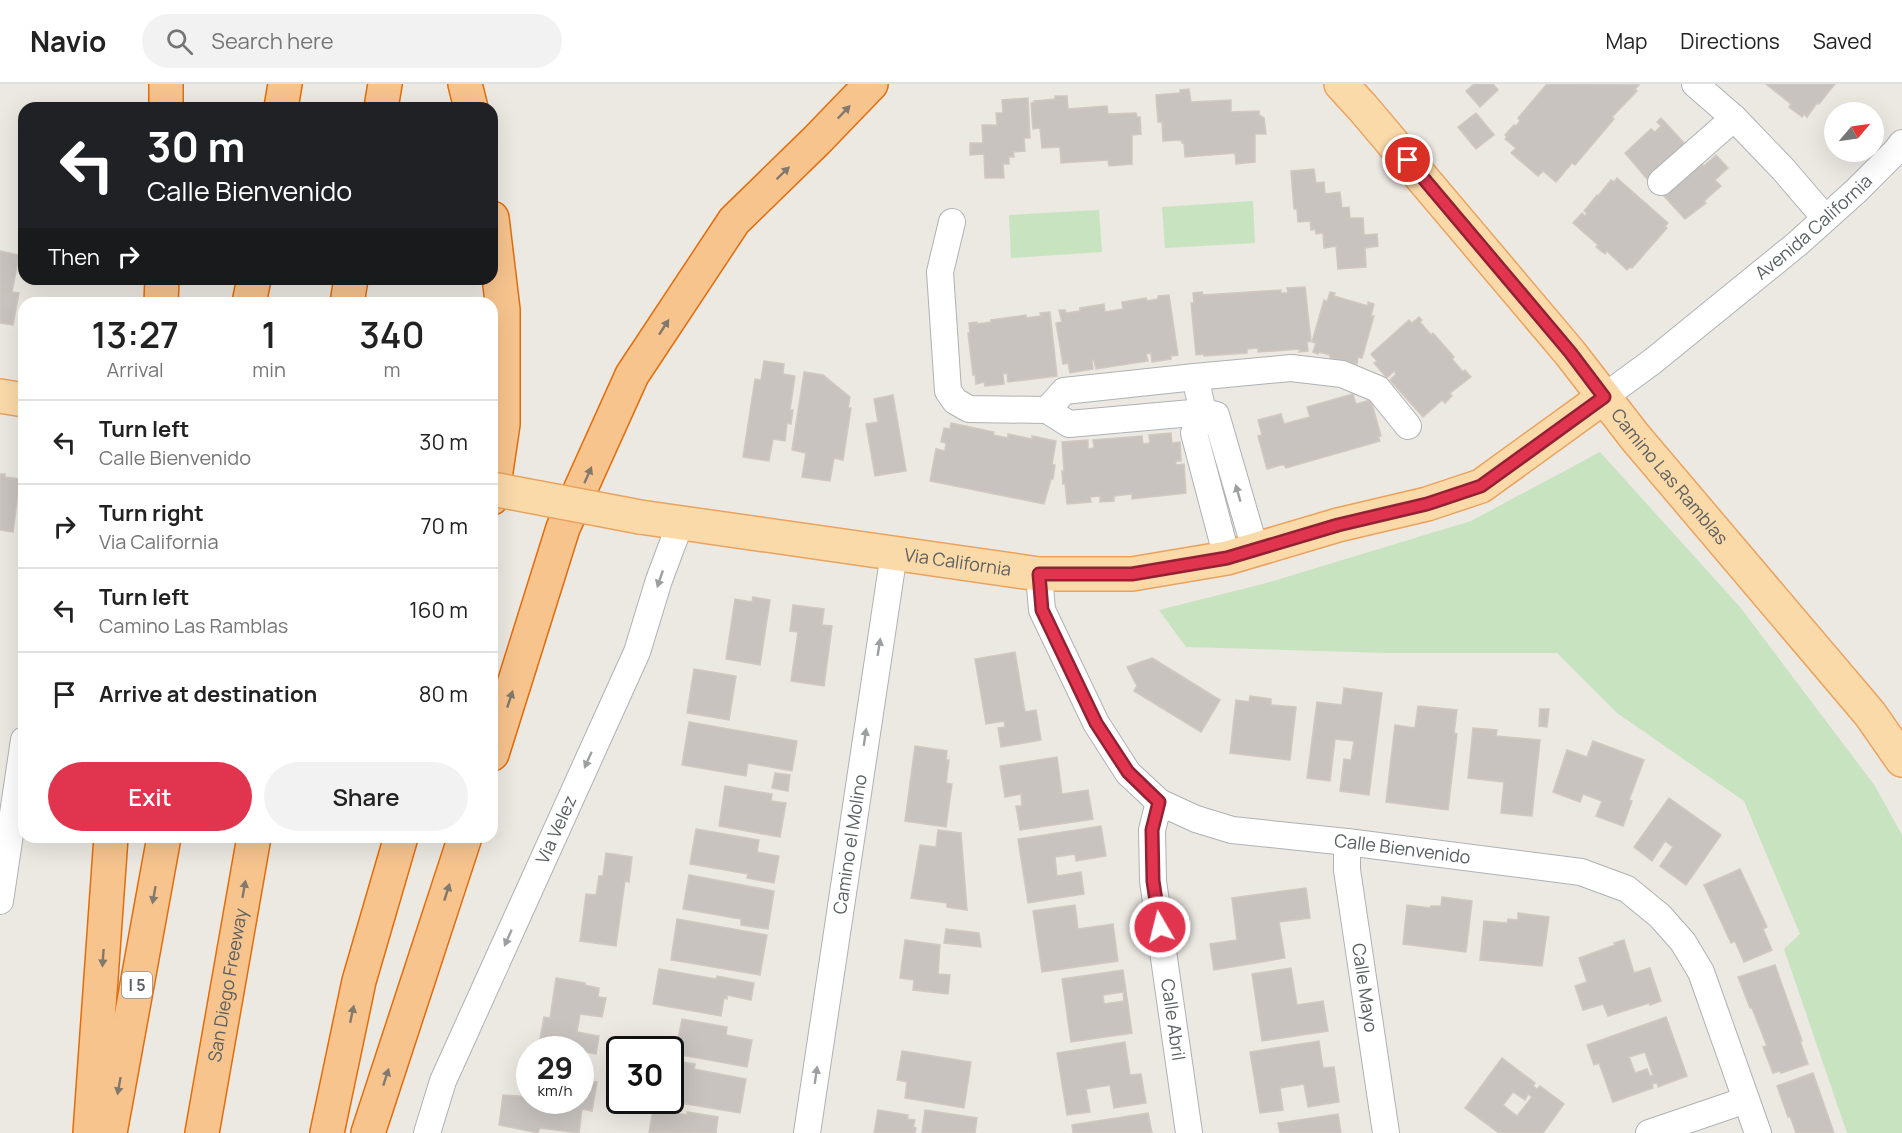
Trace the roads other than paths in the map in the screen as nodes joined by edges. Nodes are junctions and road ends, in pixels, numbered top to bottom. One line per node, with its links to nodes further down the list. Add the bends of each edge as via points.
1 (166, 84): 8 (highway)
2 (285, 84): 9 (highway)
3 (385, 84): 10 (highway)
4 (465, 84): 11 (highway)
5 (872, 84): 31 (highway, one-way to 5, via 564,528 632,375 734,221)
6 (1341, 84): 20 (main road, Camino Las Ramblas)
7 (1695, 84): 12 (street)
8 (166, 102)
9 (282, 102)
10 (382, 102)
11 (470, 102)
12 (1734, 118): 14 (street); 15 (street)
13 (1902, 143): 15 (street, Avenida California)
14 (1661, 182)
15 (1825, 218): 20 (street, Avenida California)
16 (952, 222): 22 (street, via 940,272 948,391 955,401 969,409)
17 (498, 273): 25 (highway, via 503,424)
18 (1194, 377): 22 (street, via 1064,391); 23 (street); 24 (street, via 1291,368 1342,374 1378,389)
19 (0, 396): 21 (main road)
20 (1604, 397): 29 (main road, Via California, via 1481,486); 32 (main road, Camino Las Ramblas, via 1870,714)
21 (18, 399)
22 (1047, 410): 23 (street, via 1069,424)
23 (1203, 412): 29 (street, via 1216,415)
24 (1408, 426)
25 (498, 458)
26 (498, 490): 27 (main road, Via California, bridge)
27 (680, 524): 28 (main road, Via California); 48 (street, Via Velez, one-way to 48, via 637,652 443,1081)
28 (894, 553): 30 (main road, Via California); 49 (street, Camino el Molino, one-way to 28)
29 (1241, 553): 30 (main road, Via California, via 1132,574)
30 (1039, 574): 34 (street, Calle Bienvenido, via 1042,610 1096,723 1128,772)
31 (498, 735)
32 (1902, 760)
33 (18, 780): 41 (street)
34 (1159, 802): 35 (street, Calle Bienvenido, via 1232,830); 50 (street, Calle Abril, via 1152,830 1153,881)
35 (1347, 842): 42 (street, Calle Bienvenido, via 1581,872 1627,889 1660,916 1683,942 1701,972); 51 (street, Calle Mayo, via 1347,870)
36 (111, 843): 43 (highway, one-way to 43)
37 (164, 843): 44 (highway, I 5, one-way to 44)
38 (253, 843): 45 (highway, San Diego Freeway, one-way to 38)
39 (399, 843): 46 (highway, one-way to 39, via 359,981)
40 (463, 843): 47 (highway, one-way to 40)
41 (0, 901)
42 (1746, 1100): 52 (street); 53 (street, Calle Bienvenido)
43 (90, 1133)
44 (110, 1133)
45 (202, 1133)
46 (327, 1133)
47 (368, 1133)
48 (427, 1133)
49 (807, 1133)
50 (1189, 1133)
51 (1386, 1133)
52 (1649, 1133)
53 (1758, 1133)

